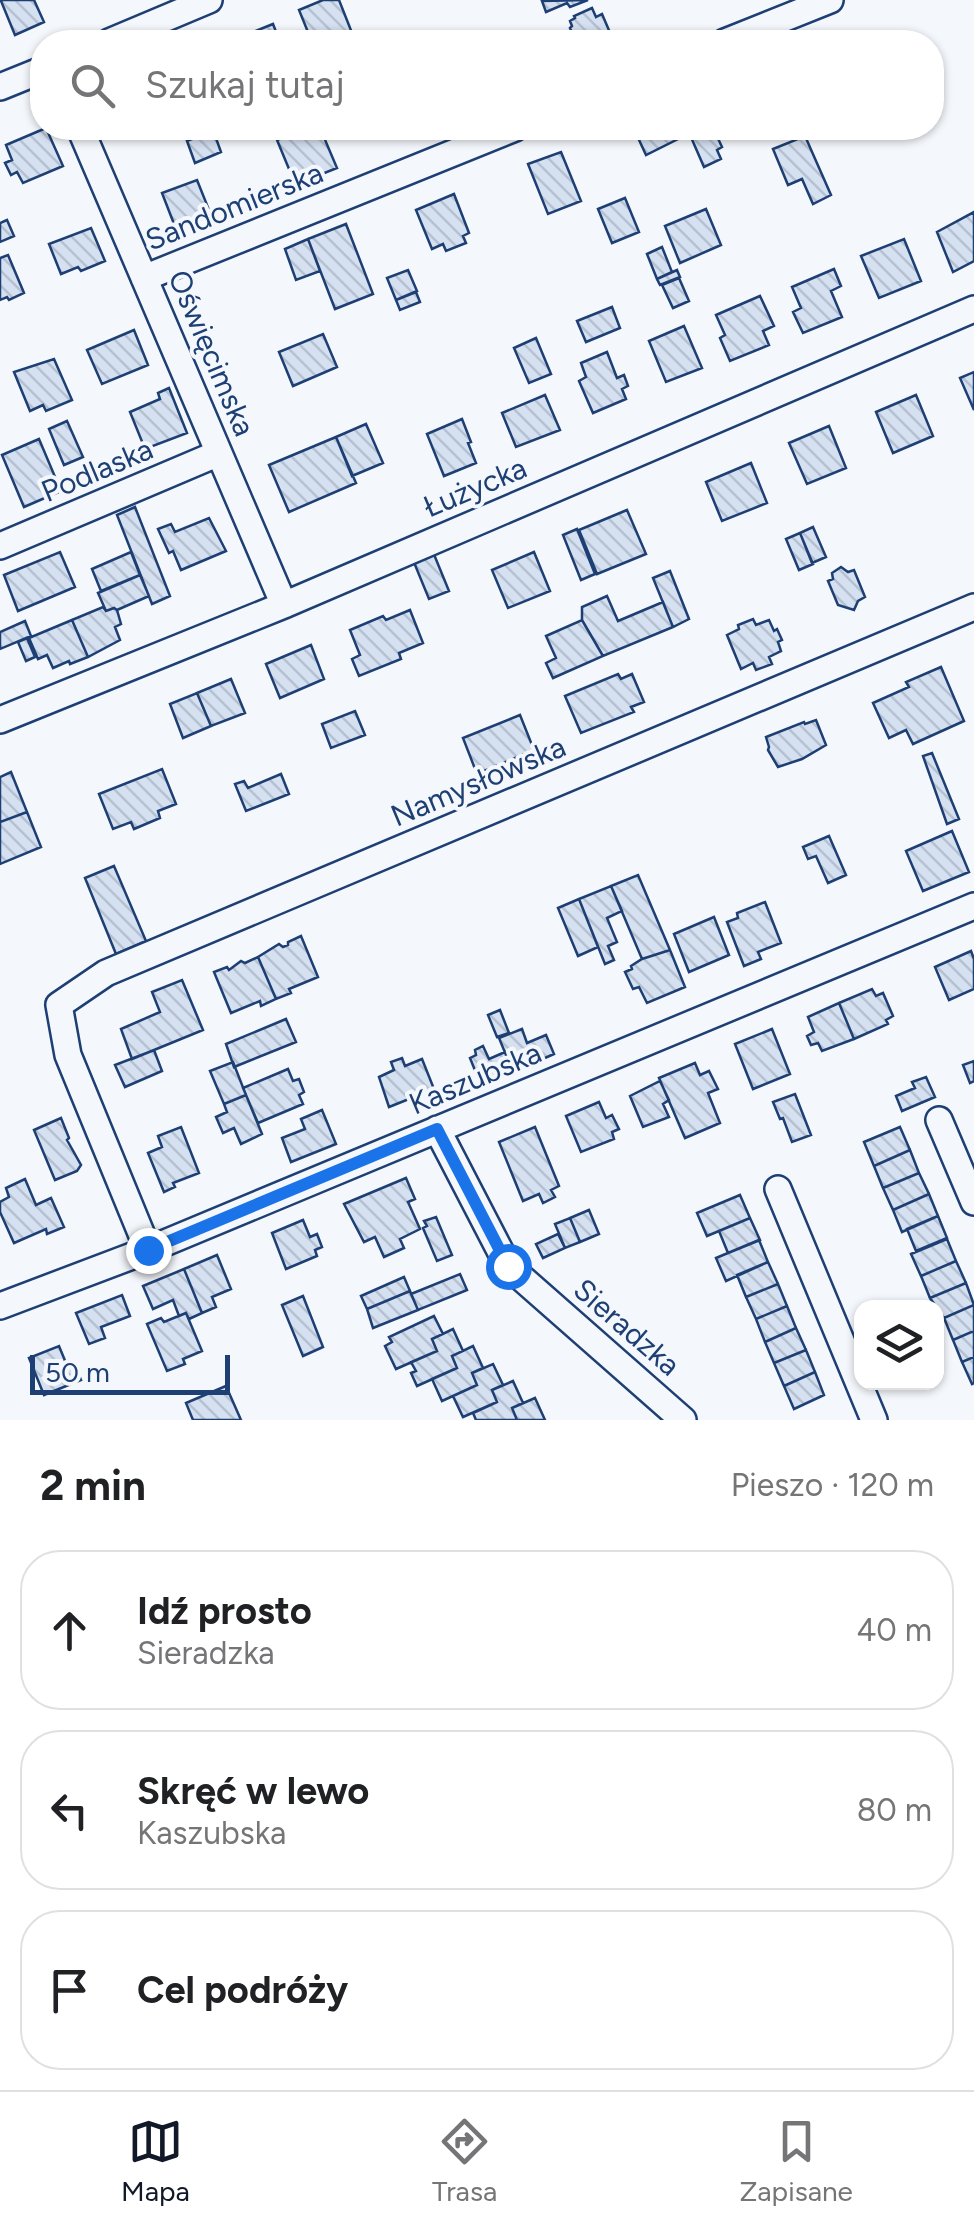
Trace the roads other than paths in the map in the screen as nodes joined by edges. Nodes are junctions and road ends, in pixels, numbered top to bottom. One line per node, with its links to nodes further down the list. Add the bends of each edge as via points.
1 (210, 0): 3 (street)
2 (830, 0): 4 (street)
3 (137, 30)
4 (755, 30)
5 (30, 75): 6 (street)
6 (0, 87)
7 (85, 140): 9 (street, Oświęcimska)
8 (485, 140): 9 (street, Sandomierska)
9 (144, 278): 11 (street, Oświęcimska)
10 (974, 309): 13 (street, Łużycka)
11 (219, 453): 12 (street, Podlaska); 13 (street, Oświęcimska)
12 (0, 546)
13 (284, 605): 15 (street, Łużycka)
14 (974, 607): 21 (street, Namysłowska, via 106,973 59,1005 68,1056)
15 (0, 720)
16 (974, 906): 18 (street, Kaszubska)
17 (940, 1120): 20 (street)
18 (437, 1129): 21 (street, Kaszubska); 23 (street, Sieradzka, via 508,1266)
19 (778, 1189): 24 (street)
20 (974, 1202)
21 (148, 1250): 22 (street, Kaszubska)
22 (0, 1306)
23 (683, 1420)
24 (874, 1420)

